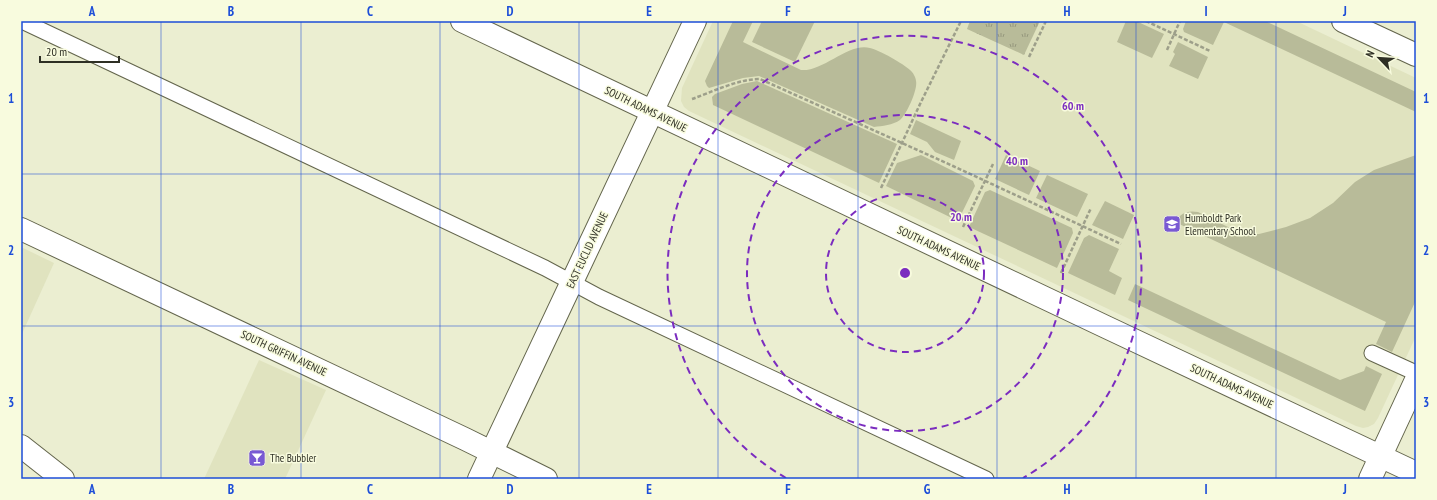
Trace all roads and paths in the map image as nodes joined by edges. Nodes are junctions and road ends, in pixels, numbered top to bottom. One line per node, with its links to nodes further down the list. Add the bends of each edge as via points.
1 (22, 21): 26 (lane)
2 (462, 21): 15 (street, SOUTH ADAMS AVENUE)
3 (694, 21): 15 (street, EAST EUCLID AVENUE)
4 (962, 21): 16 (path)
5 (1046, 21): 13 (path)
6 (1146, 21): 9 (path)
7 (1180, 21): 9 (path)
8 (1343, 21): 12 (street)
9 (1174, 34): 10 (path); 11 (path)
10 (1167, 50)
11 (1210, 51)
12 (1416, 56)
13 (1029, 57)
14 (692, 99): 16 (path, via 751,79 760,79)
15 (652, 111): 26 (street, EAST EUCLID AVENUE); 32 (street, SOUTH ADAMS AVENUE)
16 (902, 143): 18 (path); 19 (path)
17 (993, 164): 18 (path)
18 (985, 180): 21 (path); 22 (path)
19 (881, 188)
20 (1091, 208): 22 (path)
21 (963, 226)
22 (1082, 226): 24 (path); 25 (path)
23 (21, 229): 31 (street, SOUTH GRIFFIN AVENUE)
24 (1121, 244)
25 (1061, 273)
26 (572, 282): 31 (street, EAST EUCLID AVENUE); 37 (lane)
27 (1372, 353): 28 (lane)
28 (1416, 373)
29 (1416, 380): 32 (street)
30 (21, 446): 34 (street)
31 (492, 452): 35 (street, EAST EUCLID AVENUE); 36 (street, SOUTH GRIFFIN AVENUE)
32 (1380, 456): 33 (street, SOUTH ADAMS AVENUE); 38 (street)
33 (1416, 473)
34 (63, 479)
35 (479, 479)
36 (546, 479)
37 (986, 479)
38 (1370, 479)

